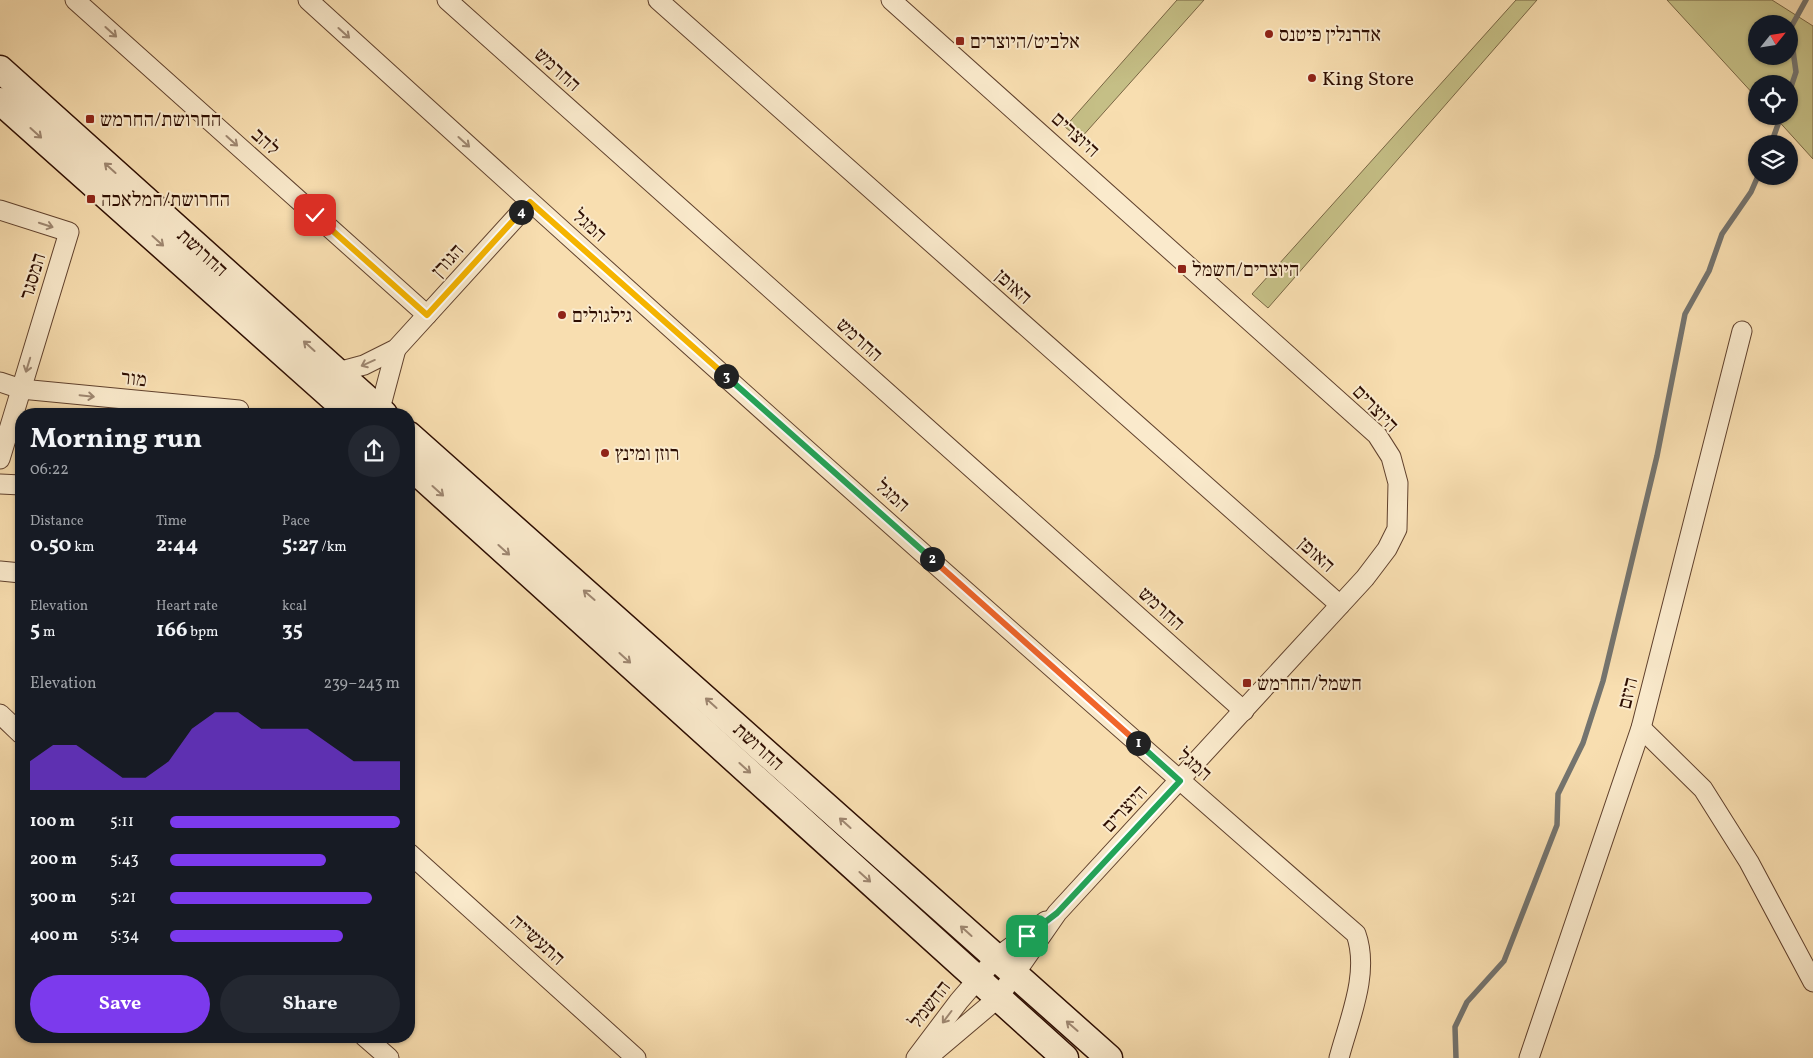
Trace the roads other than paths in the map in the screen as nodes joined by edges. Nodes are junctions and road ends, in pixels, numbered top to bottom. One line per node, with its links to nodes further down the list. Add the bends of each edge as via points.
1 (75, 0): 10 (street, להב, one-way to 10)
2 (308, 0): 8 (street, המגל, one-way to 8)
3 (447, 0): 30 (street, החרמש)
4 (658, 0): 29 (street, האופן)
5 (891, 0): 29 (street, היוצרים, via 1376,436 1391,457 1398,483 1397,529 1365,578)
6 (0, 69): 13 (street, החרושת, one-way to 6)
7 (0, 101): 18 (street, החרושת, one-way to 18)
8 (530, 202): 10 (street, הגורן); 34 (street, המגל)
9 (0, 210): 15 (street, המסגר, one-way to 15, via 69,232)
10 (427, 315): 12 (street, הגורן)
11 (1742, 331): 33 (street, היזם)
12 (396, 349): 13 (street, הגורן, one-way to 13, via 364,365); 20 (street, הגורן)
13 (338, 372): 19 (street, החרושת)
14 (0, 382): 15 (street)
15 (21, 389): 16 (street, המסגר); 17 (street, מור, one-way to 17)
16 (15, 408)
17 (218, 408)
18 (344, 408)
19 (378, 408)
20 (383, 408)
21 (15, 409): 23 (street, המסגר)
22 (415, 440): 37 (street, החרושת, one-way to 22)
23 (0, 459)
24 (415, 470): 39 (street, החרושת, one-way to 39)
25 (0, 484): 26 (street)
26 (15, 485)
27 (0, 571): 28 (street)
28 (15, 572)
29 (1340, 605): 30 (street, היוצרים)
30 (1244, 711): 34 (street, היוצרים)
31 (0, 714): 32 (street)
32 (15, 728)
33 (1641, 728): 40 (street, via 1703,789 1749,862); 50 (street, היזם)
34 (1180, 781): 36 (street, היוצרים); 49 (street, המגל, via 1356,934 1361,958 1359,980)
35 (415, 859): 44 (street, התעשייה)
36 (1057, 913): 37 (street, היוצרים); 38 (street, היוצרים)
37 (996, 958): 38 (street, החרושת); 39 (street, היוצרים)
38 (1015, 976): 41 (street, היוצרים); 48 (street, החרושת, one-way to 38)
39 (978, 979): 41 (street, החרושת); 45 (street, החשמל, one-way to 45)
40 (1813, 982)
41 (998, 998): 46 (street, החשמל); 47 (street, החרושת)
42 (372, 1043): 43 (street)
43 (389, 1058)
44 (636, 1058)
45 (916, 1058)
46 (927, 1058)
47 (1065, 1058)
48 (1109, 1058)
49 (1339, 1058)
50 (1529, 1058)

